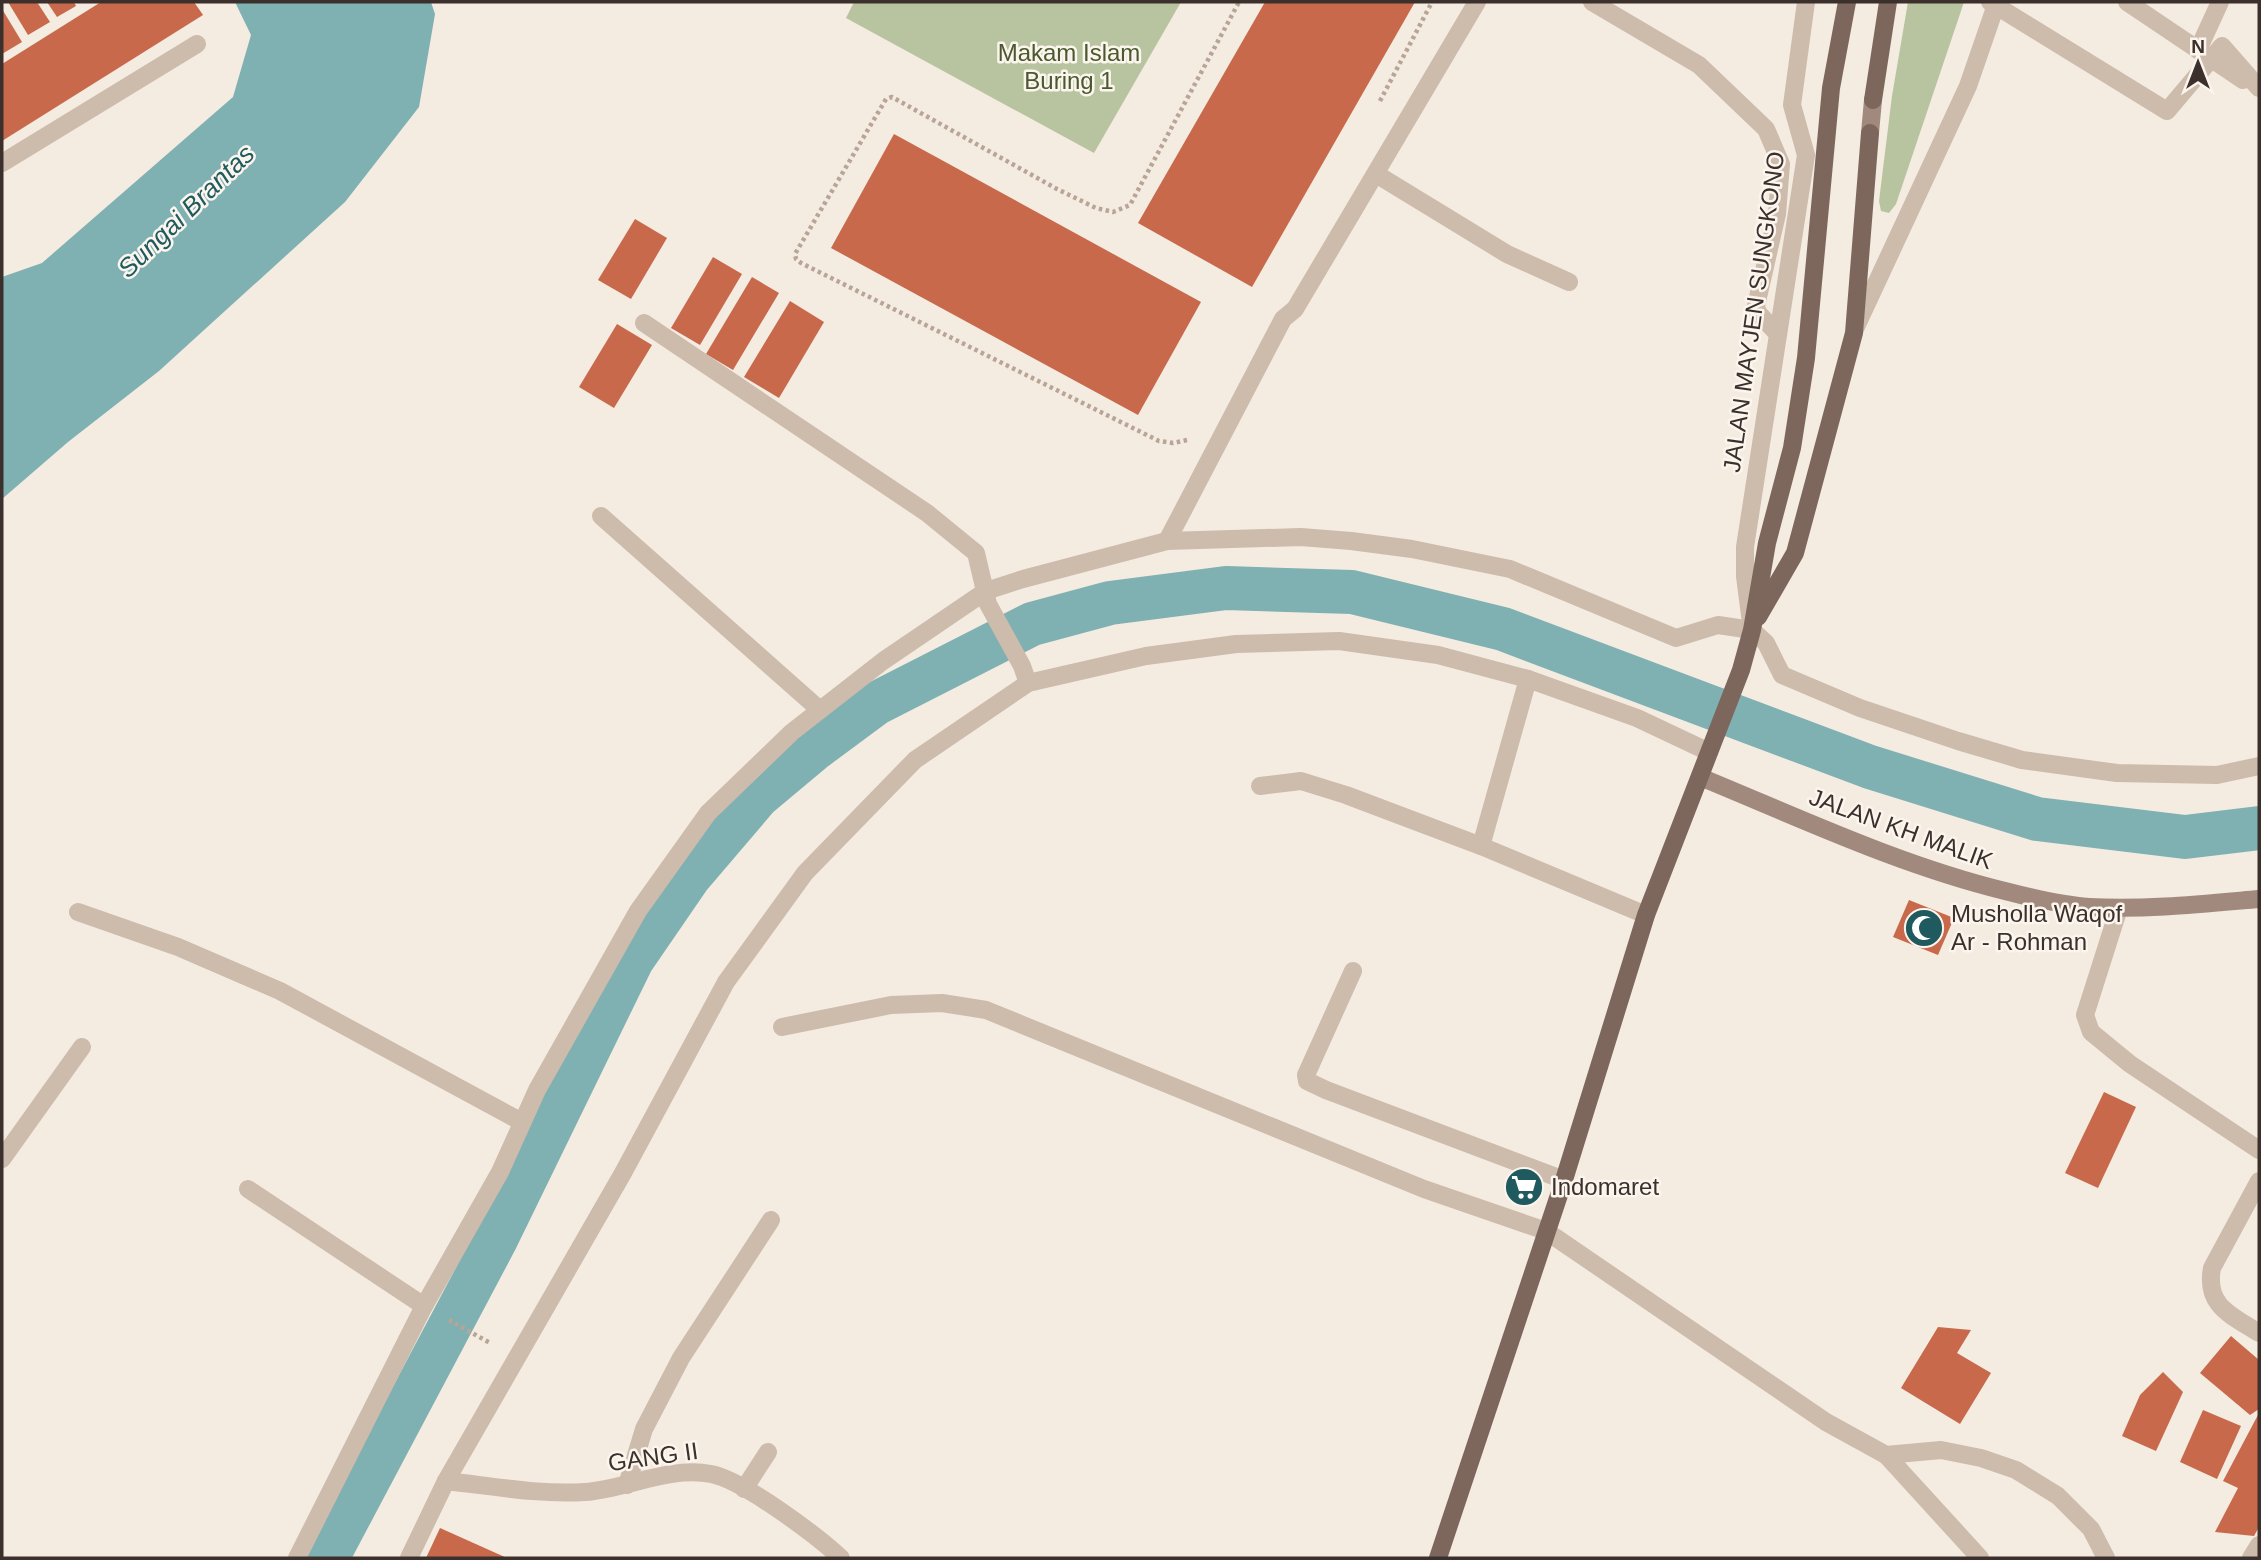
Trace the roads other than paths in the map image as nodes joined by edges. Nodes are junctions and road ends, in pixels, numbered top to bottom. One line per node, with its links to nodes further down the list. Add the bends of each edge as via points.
1 (1477, 2): 16 (street)
2 (1592, 2): 20 (street, via 1699,65 1766,129 1781,164 1777,215 1756,306)
3 (1806, 2): 20 (street, JALAN MAYJEN SUNGKONO, via 1792,105 1806,155)
4 (1847, 2): 24 (main road, via 1831,88 1806,358 1792,449 1767,543)
5 (1888, 2): 13 (main road)
6 (1990, 2): 12 (street, via 2167,111 2222,46)
7 (1997, 2): 19 (street, via 1968,86)
8 (2127, 2): 11 (street)
9 (2220, 2): 11 (street)
10 (197, 44): 15 (street)
11 (2198, 50): 12 (street)
12 (2259, 89)
13 (1872, 100): 14 (street)
14 (1870, 133): 19 (main road)
15 (2, 163)
16 (1376, 174): 17 (street, via 1507,254); 22 (street, via 1294,309 1283,319)
17 (1569, 282)
18 (644, 323): 23 (street, via 927,513 976,553)
19 (1854, 333): 24 (main road, via 1795,553)
20 (1778, 334): 24 (street, JALAN MAYJEN SUNGKONO, via 1745,547)
21 (601, 516): 27 (street)
22 (1167, 541): 23 (street, via 1023,579); 24 (street, via 1301,537 1412,549 1510,569 1676,638 1718,625)
23 (987, 597): 25 (street); 27 (street, via 884,661)
24 (1752, 629): 28 (main road); 29 (street, via 1766,643 1782,675 1860,708 2022,760 2117,773 2217,775)
25 (1025, 675): 26 (street, via 1236,644 1339,641 1438,655); 52 (street, via 915,760 805,873 726,982)
26 (1528, 679): 28 (street); 32 (street)
27 (820, 710): 40 (street, via 708,813 638,911)
28 (1711, 745): 30 (main road)
29 (2259, 766)
30 (1700, 777): 34 (street, JALAN KH MALIK, via 1860,845 1955,879 2086,907); 36 (main road)
31 (1260, 786): 32 (street, via 1301,781)
32 (1481, 846): 36 (street)
33 (2259, 899): 34 (street, JALAN KH MALIK)
34 (2119, 908): 41 (street, via 2085,1015 2091,1032 2130,1064)
35 (78, 912): 40 (street, via 178,947 280,991)
36 (1646, 915): 43 (main road)
37 (1353, 971): 43 (street, via 1307,1080)
38 (782, 1027): 47 (street, via 891,1004 942,1003 986,1010 1424,1189)
39 (82, 1047): 42 (street)
40 (523, 1122): 48 (street)
41 (2259, 1150)
42 (2, 1159)
43 (1564, 1180): 47 (main road)
44 (2259, 1181): 49 (street, via 2212,1268 2209,1283 2218,1304)
45 (248, 1189): 48 (street)
46 (771, 1220): 53 (street, via 681,1358 644,1429)
47 (1546, 1231): 51 (street, via 1826,1422); 59 (main road)
48 (424, 1306): 56 (street)
49 (2259, 1333)
50 (768, 1452): 54 (street)
51 (1886, 1455): 60 (street); 61 (street, via 1941,1450 2016,1470 2058,1496 2091,1529)
52 (446, 1481): 53 (street, GANG II, via 552,1493); 57 (street)
53 (627, 1485): 54 (street, GANG II, via 697,1473 724,1478)
54 (744, 1489): 58 (street, GANG II, via 777,1508)
55 (2259, 1545): 62 (street)
56 (297, 1558)
57 (409, 1558)
58 (841, 1558)
59 (1438, 1558)
60 (1980, 1558)
61 (2106, 1558)
62 (2251, 1558)

